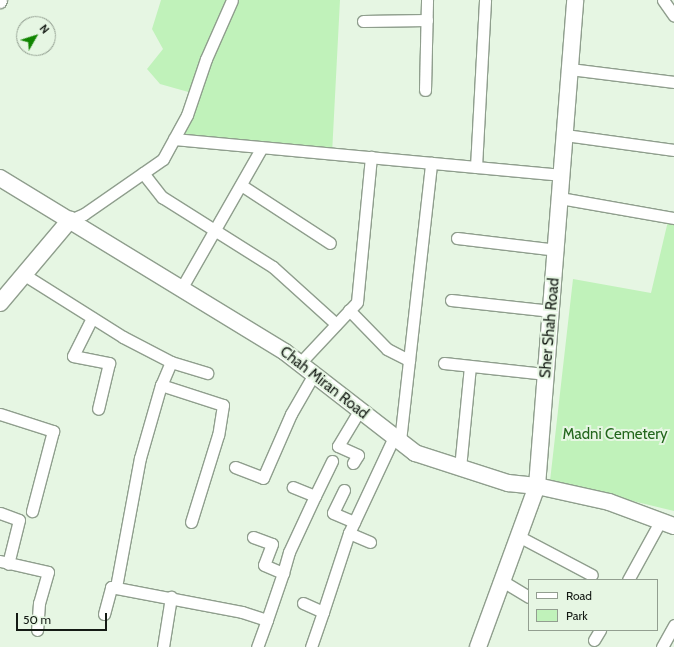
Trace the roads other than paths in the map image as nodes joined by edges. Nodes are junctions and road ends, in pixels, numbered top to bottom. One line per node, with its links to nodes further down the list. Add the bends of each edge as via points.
1 (232, 0): 13 (street, via 206,60 187,115)
2 (427, 0): 7 (street)
3 (486, 0): 18 (street)
4 (575, 0): 9 (main road, Sher Shah Road)
5 (663, 0): 6 (street)
6 (674, 16)
7 (427, 20): 8 (street); 11 (street)
8 (363, 21)
9 (570, 69): 10 (street); 12 (main road, Sher Shah Road)
10 (674, 82)
11 (425, 90)
12 (565, 135): 15 (street); 20 (main road, Sher Shah Road)
13 (174, 139): 14 (street); 19 (street, via 163,159)
14 (262, 147): 16 (street); 22 (street)
15 (674, 150)
16 (371, 157): 17 (street); 34 (street, via 357,302)
17 (431, 163): 18 (street); 38 (street)
18 (476, 167): 20 (street)
19 (143, 173): 25 (street, via 84,214); 26 (street, via 162,197)
20 (562, 175): 23 (main road, Sher Shah Road)
21 (0, 178): 25 (main road, Chah Miran Road)
22 (241, 184): 26 (street); 28 (street)
23 (560, 198): 24 (street); 29 (main road, Sher Shah Road)
24 (674, 218)
25 (70, 220): 30 (main road); 31 (main road, Chah Miran Road)
26 (214, 232): 31 (street); 37 (street, via 273,267)
27 (457, 238): 29 (street)
28 (330, 243)
29 (557, 250): 35 (main road, Sher Shah Road)
30 (23, 274): 33 (main road); 36 (street)
31 (181, 289): 40 (main road, Chah Miran Road)
32 (451, 300): 35 (street)
33 (0, 303)
34 (349, 310): 37 (street); 38 (street, via 387,350)
35 (551, 311): 45 (main road, Sher Shah Road)
36 (92, 318): 39 (street); 47 (street, via 73,356 109,363)
37 (336, 324): 40 (street)
38 (409, 360): 50 (street)
39 (171, 362): 43 (street); 46 (street)
40 (300, 363): 44 (main road, Chah Miran Road)
41 (444, 363): 42 (street)
42 (470, 366): 45 (street); 54 (street)
43 (207, 373)
44 (314, 374): 48 (main road, Chah Miran Road); 53 (street, via 291,414 263,478)
45 (546, 374): 55 (main road, Sher Shah Road)
46 (161, 385): 61 (street, via 223,405 218,435); 73 (street, via 140,458)
47 (98, 409)
48 (359, 411): 50 (main road, Chah Miran Road); 52 (street, via 338,446 358,455)
49 (0, 414): 59 (street, via 53,431)
50 (397, 439): 54 (main road, Chah Miran Road, via 415,453); 62 (street)
51 (332, 461): 58 (street)
52 (354, 463)
53 (235, 467)
54 (460, 468): 55 (main road, Chah Miran Road, via 508,483)
55 (537, 486): 63 (main road, Chah Miran Road, via 609,502); 66 (main road, Sher Shah Road)
56 (293, 487): 58 (street)
57 (344, 490): 62 (street, via 333,513)
58 (315, 496): 69 (street, via 289,552)
59 (32, 511)
60 (0, 513): 68 (street, via 19,520)
61 (191, 522)
62 (354, 522): 64 (street)
63 (668, 523): 71 (street)
64 (349, 533): 67 (street); 77 (street)
65 (253, 537): 69 (street, via 272,544 264,565)
66 (520, 537): 70 (street); 72 (main road, Sher Shah Road)
67 (370, 542)
68 (4, 563): 81 (street, via 48,572 39,603)
69 (283, 572): 79 (street)
70 (592, 575)
71 (629, 579)
72 (504, 582): 74 (street); 85 (main road, Sher Shah Road)
73 (116, 588): 75 (street); 78 (street, via 111,587)
74 (528, 596)
75 (171, 598): 79 (street, via 242,612); 82 (street)
76 (303, 603): 77 (street)
77 (323, 612): 84 (street)
78 (104, 614)
79 (267, 620): 83 (street)
80 (674, 625): 86 (street)
81 (37, 630)
82 (163, 647)
83 (257, 647)
84 (311, 647)
85 (478, 647)
86 (662, 647)

